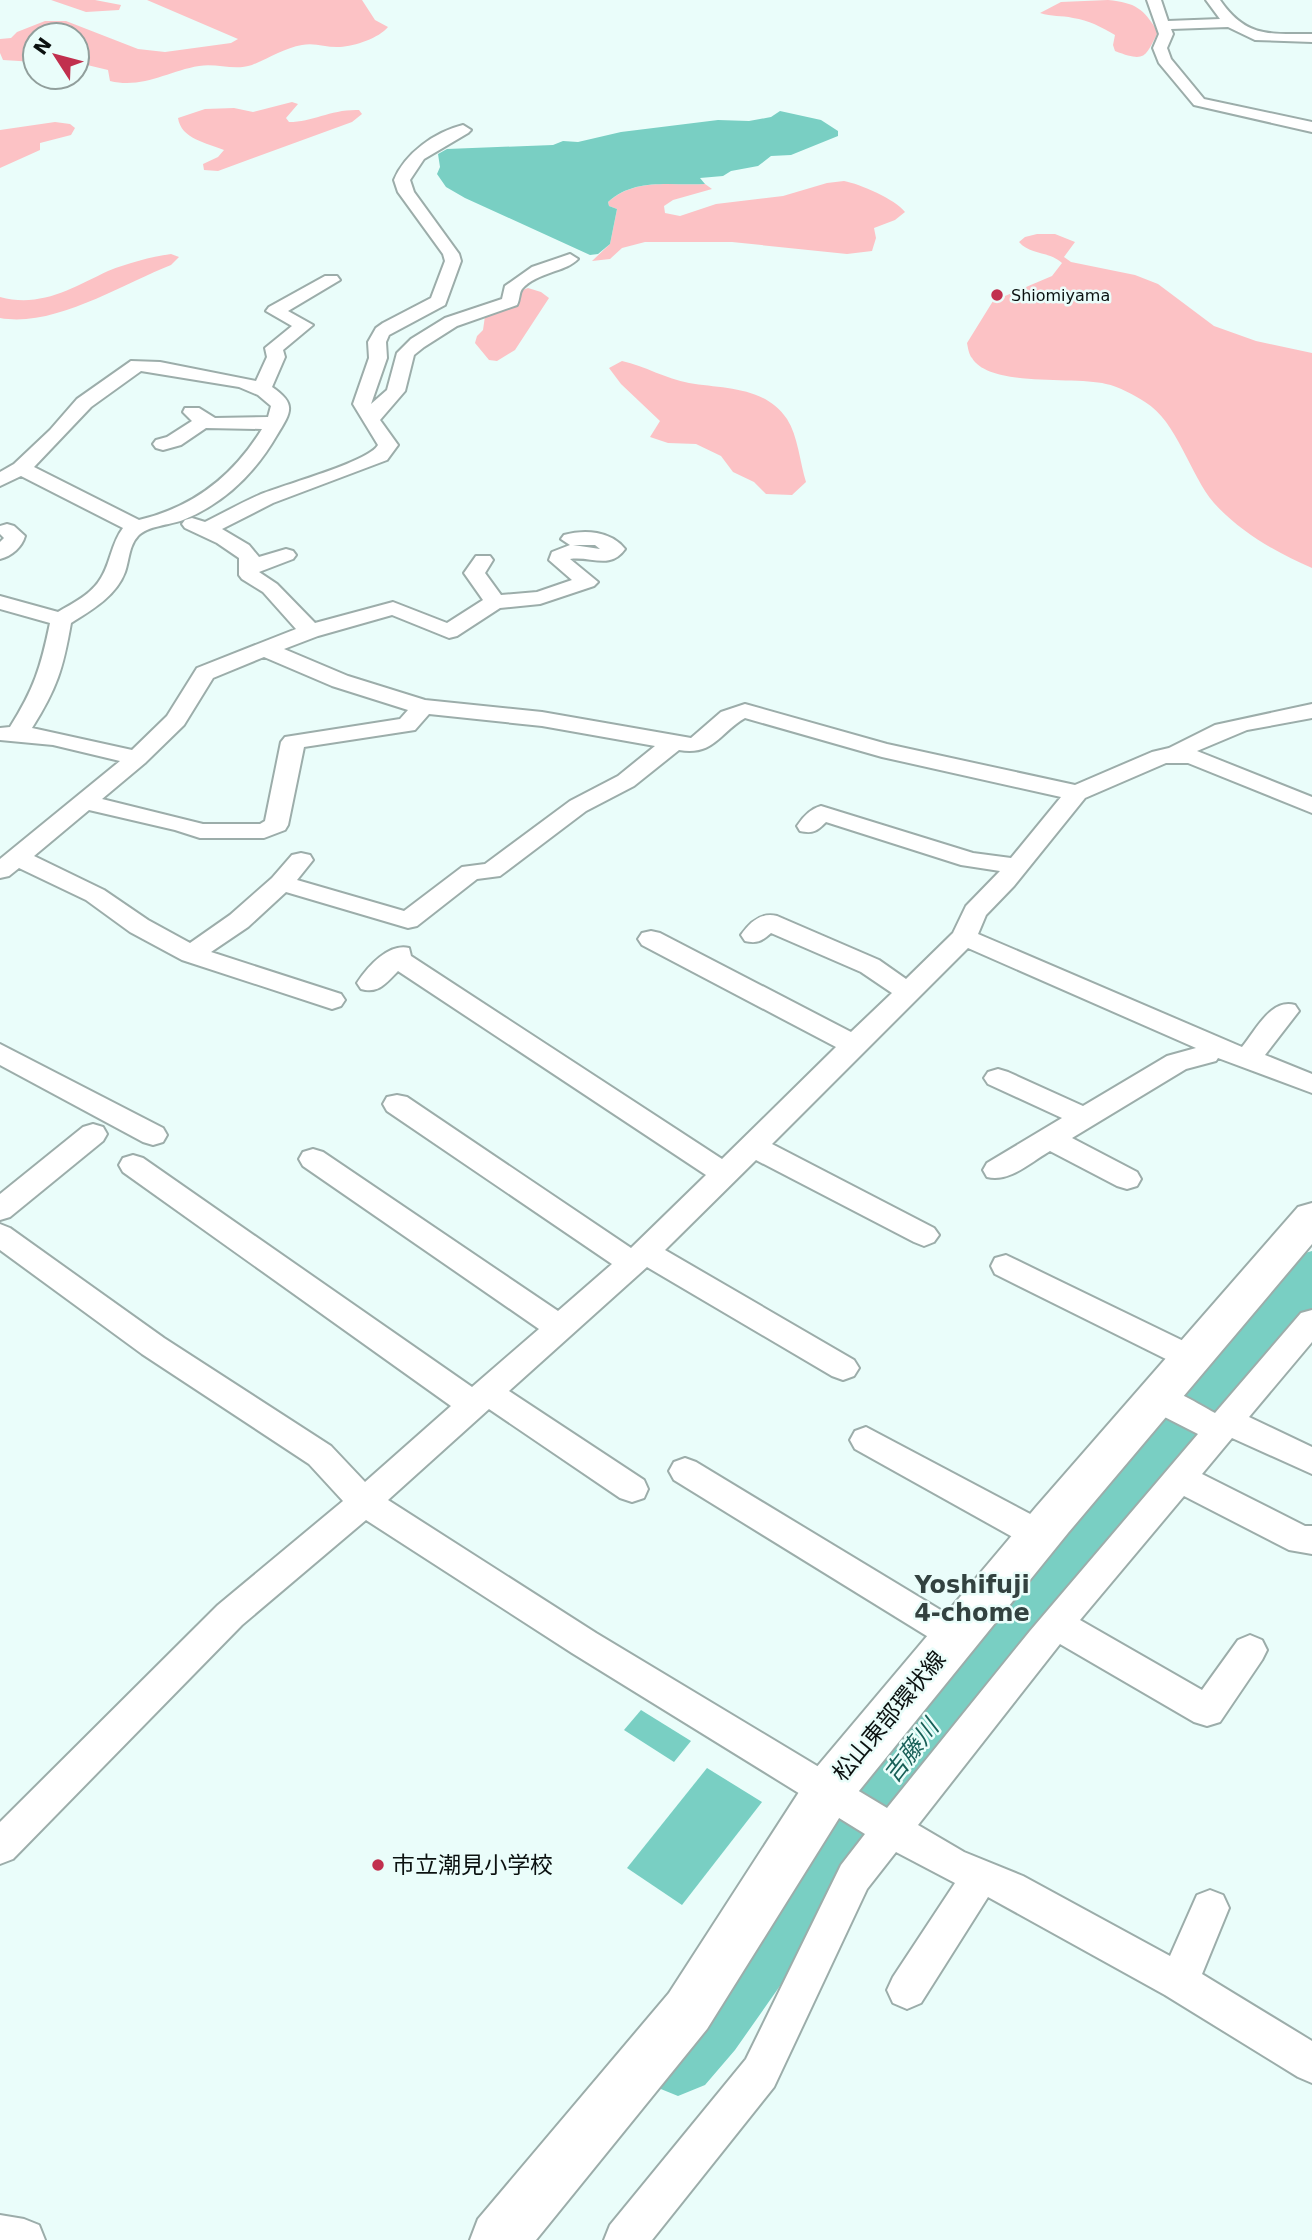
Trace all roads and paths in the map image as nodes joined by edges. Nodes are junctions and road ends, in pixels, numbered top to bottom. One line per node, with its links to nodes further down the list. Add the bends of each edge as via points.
1 (1154, 0): 4 (street)
2 (1213, 0): 3 (street)
3 (1230, 23): 4 (street); 5 (street, via 1247,40)
4 (1162, 25): 6 (street, via 1164,60 1199,102)
5 (1312, 38)
6 (1312, 127)
7 (463, 130): 11 (street, via 422,154 404,173 406,192 452,254 453,265 435,305 382,332 362,404)
8 (570, 259): 11 (street, via 555,261 517,283 511,301 502,306 456,320 417,343 406,353 394,394 375,408)
9 (331, 280): 10 (street, via 275,311 304,325 274,348 276,358)
10 (261, 390): 12 (street, via 281,405); 14 (street, via 226,379 137,365 84,403)
11 (371, 420): 19 (street, via 388,445 381,457 265,499)
12 (275, 423): 13 (street, via 224,425 198,417 174,441); 16 (street, via 249,465 224,490)
13 (163, 444)
14 (21, 468): 15 (street); 17 (street)
15 (0, 480)
16 (165, 521): 17 (street); 19 (street)
17 (137, 527): 27 (street, via 125,536 110,582)
18 (6, 530): 21 (street, via 15,536)
19 (207, 530): 24 (street, via 247,553)
20 (571, 539): 26 (street, via 599,539 615,549 608,556 570,551 559,556 587,582 540,598)
21 (0, 553)
22 (286, 555): 24 (street)
23 (483, 560): 26 (street, via 474,572)
24 (249, 566): 28 (street, via 249,575 270,588)
25 (0, 602): 27 (street)
26 (495, 602): 28 (street, via 449,631 393,608)
27 (61, 620): 32 (street, via 52,669 39,699)
28 (310, 631): 29 (street)
29 (264, 649): 30 (street, via 340,681); 35 (street, via 205,673 176,720)
30 (423, 706): 33 (street, via 542,719); 37 (street, via 407,725 293,742 276,825 264,831 200,831)
31 (1312, 711): 34 (street, via 1214,733)
32 (9, 733): 35 (street, via 85,744)
33 (673, 743): 36 (street, via 701,744 727,717 745,711 882,750); 43 (street, via 626,781 578,806 491,871 471,873 408,920)
34 (1176, 754): 36 (street); 38 (street, via 1195,757)
35 (137, 758): 37 (street)
36 (1077, 793): 42 (street)
37 (85, 802): 41 (street)
38 (1312, 806)
39 (808, 825): 42 (street, via 821,813 970,860)
40 (300, 860): 43 (street)
41 (9, 865): 47 (street, via 95,895)
42 (1017, 866): 45 (street, via 975,912)
43 (281, 883): 47 (street, via 239,921)
44 (754, 935): 49 (street, via 768,922 870,966)
45 (964, 937): 49 (street); 53 (street)
46 (652, 939): 52 (street)
47 (191, 954): 50 (street)
48 (370, 983): 67 (street, via 398,956)
49 (908, 992): 52 (street)
50 (332, 1000)
51 (1286, 1011): 55 (street)
52 (855, 1045): 63 (street)
53 (1214, 1045): 55 (street); 59 (street, via 1206,1055 1177,1062)
54 (0, 1054): 61 (street)
55 (1248, 1058): 57 (street)
56 (998, 1079): 59 (street)
57 (1312, 1084)
58 (397, 1104): 73 (street)
59 (1083, 1117): 62 (street)
60 (93, 1134): 69 (street)
61 (153, 1135)
62 (1048, 1138): 66 (street); 68 (street)
63 (753, 1146): 67 (street); 71 (street)
64 (313, 1159): 76 (street)
65 (133, 1165): 79 (street)
66 (997, 1170)
67 (725, 1174): 73 (street)
68 (1127, 1179)
69 (0, 1210)
70 (1312, 1217): 77 (main road, 松山東部環状線)
71 (924, 1235)
72 (0, 1236): 87 (street, via 153,1346 320,1455)
73 (639, 1258): 76 (street); 78 (street)
74 (1006, 1266): 77 (street)
75 (1312, 1321): 81 (street)
76 (560, 1328): 79 (street)
77 (1191, 1358): 80 (main road, 松山東部環状線)
78 (843, 1368)
79 (480, 1399): 86 (street); 87 (street)
80 (1162, 1401): 81 (street); 88 (main road, 松山東部環状線)
81 (1219, 1426): 83 (street); 85 (street)
82 (866, 1440): 88 (street)
83 (1312, 1461)
84 (685, 1471): 91 (street)
85 (1179, 1478): 89 (street, via 1300,1540); 90 (street)
86 (632, 1489)
87 (364, 1502): 93 (street, via 583,1643); 95 (street, via 230,1615)
88 (1039, 1535): 91 (main road, 松山東部環状線)
89 (1312, 1540)
90 (1056, 1624): 92 (street, via 1207,1711); 94 (street)
91 (955, 1636): 93 (main road, 松山東部環状線)
92 (1250, 1650)
93 (834, 1794): 94 (street); 103 (main road, 松山東部環状線, via 688,2011)
94 (885, 1826): 96 (street); 104 (street, via 854,1877 760,2073)
95 (0, 1847)
96 (980, 1877): 98 (street, via 1010,1888); 99 (street)
97 (1210, 1908): 98 (street)
98 (1179, 1982): 100 (street)
99 (907, 1990)
100 (1312, 2063)
101 (0, 2236): 102 (street)
102 (24, 2240)
103 (499, 2240)
104 (625, 2240)

